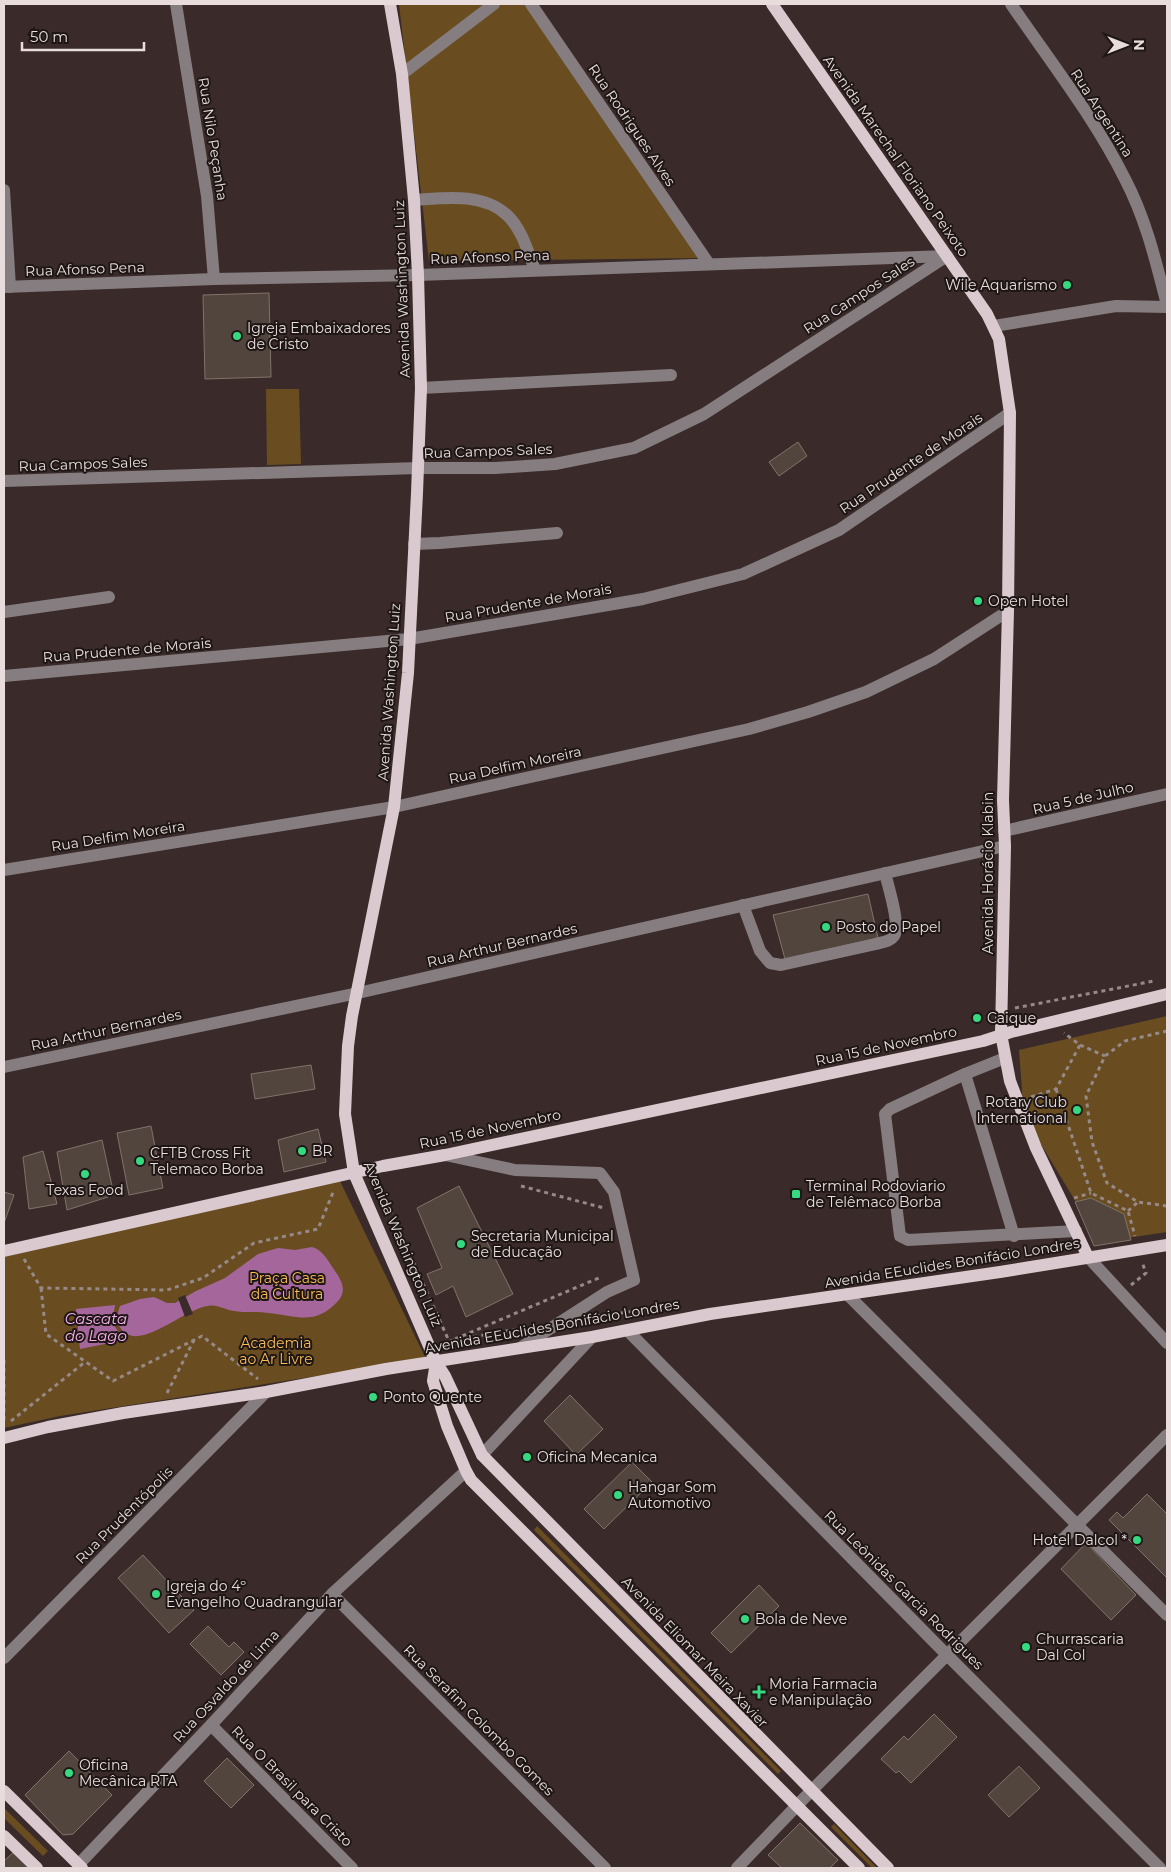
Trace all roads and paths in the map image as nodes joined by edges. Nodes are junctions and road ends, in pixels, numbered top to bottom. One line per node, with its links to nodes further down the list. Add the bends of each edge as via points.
1 (176, 4): 14 (street, Rua Nilo Peçanha, via 207,196)
2 (390, 4): 7 (main road, Avenida Washington Luiz)
3 (494, 4): 7 (street)
4 (531, 4): 11 (street, Rua Rodrigues Alves)
5 (772, 4): 10 (main road, Avenida Marechal Floriano Peixoto)
6 (1011, 4): 16 (street, Rua Argentina, via 1105,140 1126,180 1142,216)
7 (402, 74): 9 (main road, Avenida Washington Luiz)
8 (4, 190): 15 (street)
9 (414, 200): 12 (street, via 472,199 492,205 507,215 518,229); 13 (main road, Avenida Washington Luiz)
10 (947, 256): 11 (street, Rua Afonso Pena); 17 (main road, Avenida Marechal Floriano Peixoto); 22 (street, Rua Campos Sales, via 704,414 634,448 555,464)
11 (708, 264): 12 (street, Rua Afonso Pena)
12 (535, 270): 13 (street, Rua Afonso Pena)
13 (418, 275): 14 (street, Rua Afonso Pena); 20 (main road, Avenida Washington Luiz)
14 (214, 279): 15 (street, Rua Afonso Pena)
15 (7, 287)
16 (1167, 306): 17 (street, via 1116,306)
17 (994, 326): 18 (main road, Avenida Marechal Floriano Peixoto)
18 (1003, 355): 21 (main road, Avenida Horácio Klabin)
19 (671, 375): 20 (street)
20 (421, 388): 22 (main road, Avenida Washington Luiz)
21 (1010, 413): 27 (main road, Avenida Horácio Klabin); 29 (street, Rua Prudente de Morais, via 839,530 743,574 643,599)
22 (418, 468): 23 (street, Rua Campos Sales); 25 (main road, Avenida Washington Luiz)
23 (4, 481)
24 (557, 533): 25 (street)
25 (414, 544): 29 (main road, Avenida Washington Luiz)
26 (109, 597): 28 (street)
27 (1008, 611): 32 (street, Rua Delfim Moreira, via 934,659 866,692 808,712 749,729); 33 (main road, Avenida Horácio Klabin)
28 (4, 612)
29 (409, 639): 30 (street, Rua Prudente de Morais); 32 (main road, Avenida Washington Luiz)
30 (4, 676)
31 (1167, 794): 33 (street, Rua 5 de Julho)
32 (394, 807): 35 (street, Rua Delfim Moreira); 39 (main road, Avenida Washington Luiz)
33 (1004, 831): 34 (main road, Avenida Horácio Klabin)
34 (1005, 846): 36 (street, Rua Arthur Bernardes); 44 (main road, Avenida Horácio Klabin)
35 (4, 870)
36 (885, 873): 37 (street, Rua Arthur Bernardes); 37 (street, via 896,924 895,934 890,940 876,944 781,965 770,963 760,950)
37 (744, 905): 39 (street, Rua Arthur Bernardes)
38 (1158, 980): 41 (path)
39 (358, 993): 48 (street, Rua Arthur Bernardes); 54 (main road, Avenida Washington Luiz, via 348,1046 345,1114)
40 (1167, 994): 44 (main road, Rua 15 de Novembro)
41 (1010, 1009)
42 (1060, 1030): 45 (path)
43 (1167, 1032): 46 (path, via 1125,1042)
44 (1001, 1034): 47 (main road, Avenida Horácio Klabin); 52 (main road, Rua 15 de Novembro, via 983,1041)
45 (1080, 1045): 46 (path); 50 (path)
46 (1105, 1056): 61 (path, via 1086,1096 1092,1142 1107,1183)
47 (1005, 1058): 49 (street); 65 (main road, Avenida Horácio Klabin, via 1010,1081 1036,1148)
48 (4, 1067)
49 (965, 1074): 66 (street); 66 (street, via 890,1109 886,1114 900,1236 908,1240)
50 (1056, 1089): 51 (path); 59 (path)
51 (1024, 1099)
52 (445, 1155): 53 (main road, Rua 15 de Novembro); 81 (street, via 515,1170 600,1173 614,1192 634,1280 607,1292)
53 (383, 1166): 54 (main road, Rua 15 de Novembro); 56 (path)
54 (354, 1173): 69 (main road, Rua 15 de Novembro); 85 (main road, Avenida Washington Luiz)
55 (387, 1181): 56 (path)
56 (378, 1184): 79 (path)
57 (515, 1184): 63 (path)
58 (335, 1189): 73 (path, via 318,1229 254,1243 203,1278 167,1290)
59 (1090, 1193): 60 (path); 64 (path)
60 (1069, 1200)
61 (1138, 1202): 62 (path); 64 (path)
62 (1167, 1206)
63 (610, 1210)
64 (1128, 1211): 68 (path)
65 (1076, 1231): 66 (street); 71 (main road, Avenida Horácio Klabin)
66 (1014, 1236)
67 (1167, 1245): 68 (main road, Avenida EEuclides Bonifácio Londres)
68 (1138, 1246): 71 (main road, Avenida EEuclides Bonifácio Londres); 74 (path, via 1146,1273)
69 (4, 1251)
70 (21, 1254): 73 (path)
71 (1088, 1257): 74 (street, Avenida Horácio Klabin); 75 (main road, Avenida EEuclides Bonifácio Londres)
72 (604, 1276): 79 (path)
73 (41, 1288): 84 (path, via 46,1334)
74 (1120, 1292): 80 (street, Avenida Horácio Klabin)
75 (847, 1294): 76 (main road, Avenida EEuclides Bonifácio Londres); 92 (street)
76 (628, 1330): 77 (main road, Avenida EEuclides Bonifácio Londres); 95 (street, Rua Leônidas Garcia Rodrigues)
77 (592, 1337): 81 (main road, Avenida EEuclides Bonifácio Londres); 90 (street)
78 (194, 1340): 84 (path, via 113,1381); 86 (path, via 202,1336); 87 (path)
79 (449, 1341): 82 (path)
80 (1167, 1343)
81 (520, 1348): 82 (main road, Avenida EEuclides Bonifácio Londres)
82 (461, 1356): 85 (main road, Avenida EEuclides Bonifácio Londres)
83 (4, 1360): 84 (path, via 4,1426)
84 (85, 1362)
85 (436, 1362): 86 (main road, Avenida EEuclides Bonifácio Londres); 90 (main road, Avenida Washington Luiz, via 446,1376); 91 (main road, Avenida Washington Luiz, via 433,1382)
86 (264, 1387): 89 (main road, Avenida EEuclides Bonifácio Londres); 96 (street, Rua Prudentópolis)
87 (164, 1398)
88 (1167, 1435): 92 (street)
89 (4, 1438)
90 (482, 1455): 99 (main road, Avenida Eliomar Meira Xavier)
91 (466, 1471): 93 (street, Rua Osvaldo de Lima); 100 (main road, via 500,1510)
92 (1077, 1525): 94 (street); 95 (street)
93 (332, 1594): 97 (street, Rua Osvaldo de Lima); 105 (street, Rua Serafim Colombo Gomes)
94 (1167, 1615)
95 (946, 1654): 99 (street); 109 (street, Rua Leônidas Garcia Rodrigues)
96 (4, 1658)
97 (211, 1725): 102 (street, Rua Osvaldo de Lima); 104 (street, Rua O Brasil para Cristo)
98 (4, 1791): 102 (main road)
99 (811, 1791): 100 (street); 108 (main road, Avenida Eliomar Meira Xavier)
100 (796, 1806): 106 (street); 107 (main road)
101 (4, 1836): 103 (main road)
102 (81, 1866)
103 (37, 1868)
104 (352, 1868)
105 (605, 1868)
106 (737, 1868)
107 (859, 1868)
108 (888, 1868)
109 (1160, 1868)

